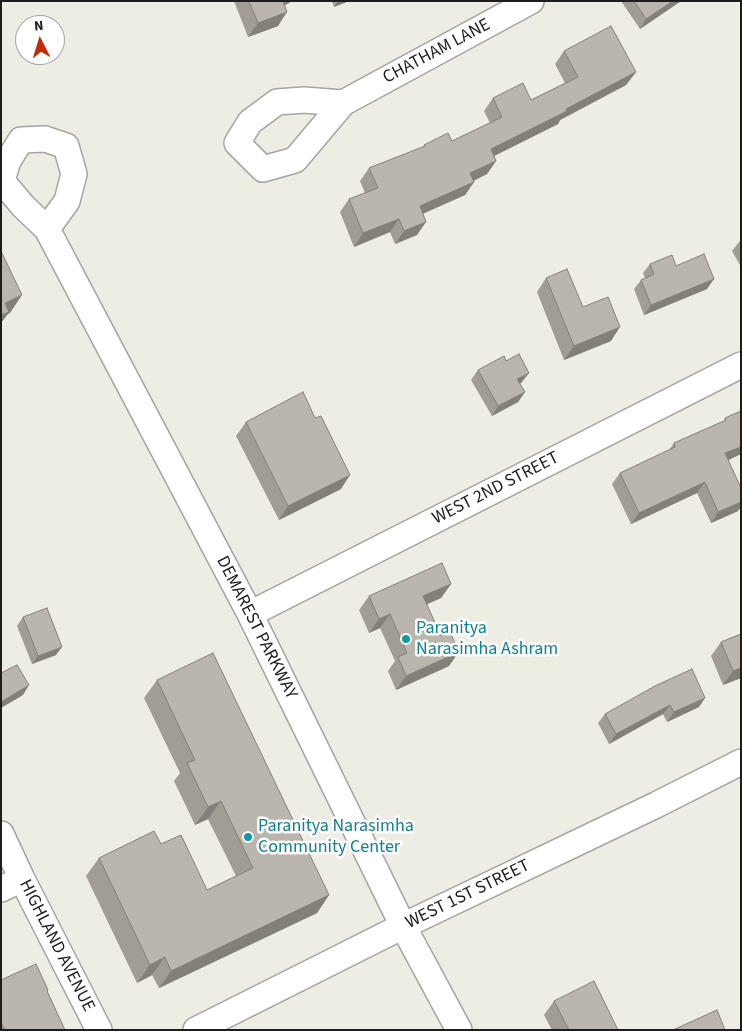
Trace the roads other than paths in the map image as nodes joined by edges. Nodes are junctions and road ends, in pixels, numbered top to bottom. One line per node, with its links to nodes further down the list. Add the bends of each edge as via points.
1 (530, 1): 2 (street, CHATHAM LANE)
2 (343, 103)
3 (48, 230): 5 (street, DEMAREST PARKWAY)
4 (741, 365): 5 (street, WEST 2ND STREET)
5 (250, 614): 9 (street, DEMAREST PARKWAY)
6 (741, 762): 9 (street, WEST 1ST STREET)
7 (1, 834): 8 (street, HIGHLAND AVENUE)
8 (12, 884): 10 (street, HIGHLAND AVENUE)
9 (403, 926): 11 (street, WEST 1ST STREET); 12 (street, DEMAREST PARKWAY)
10 (99, 1030)
11 (196, 1030)
12 (459, 1030)

